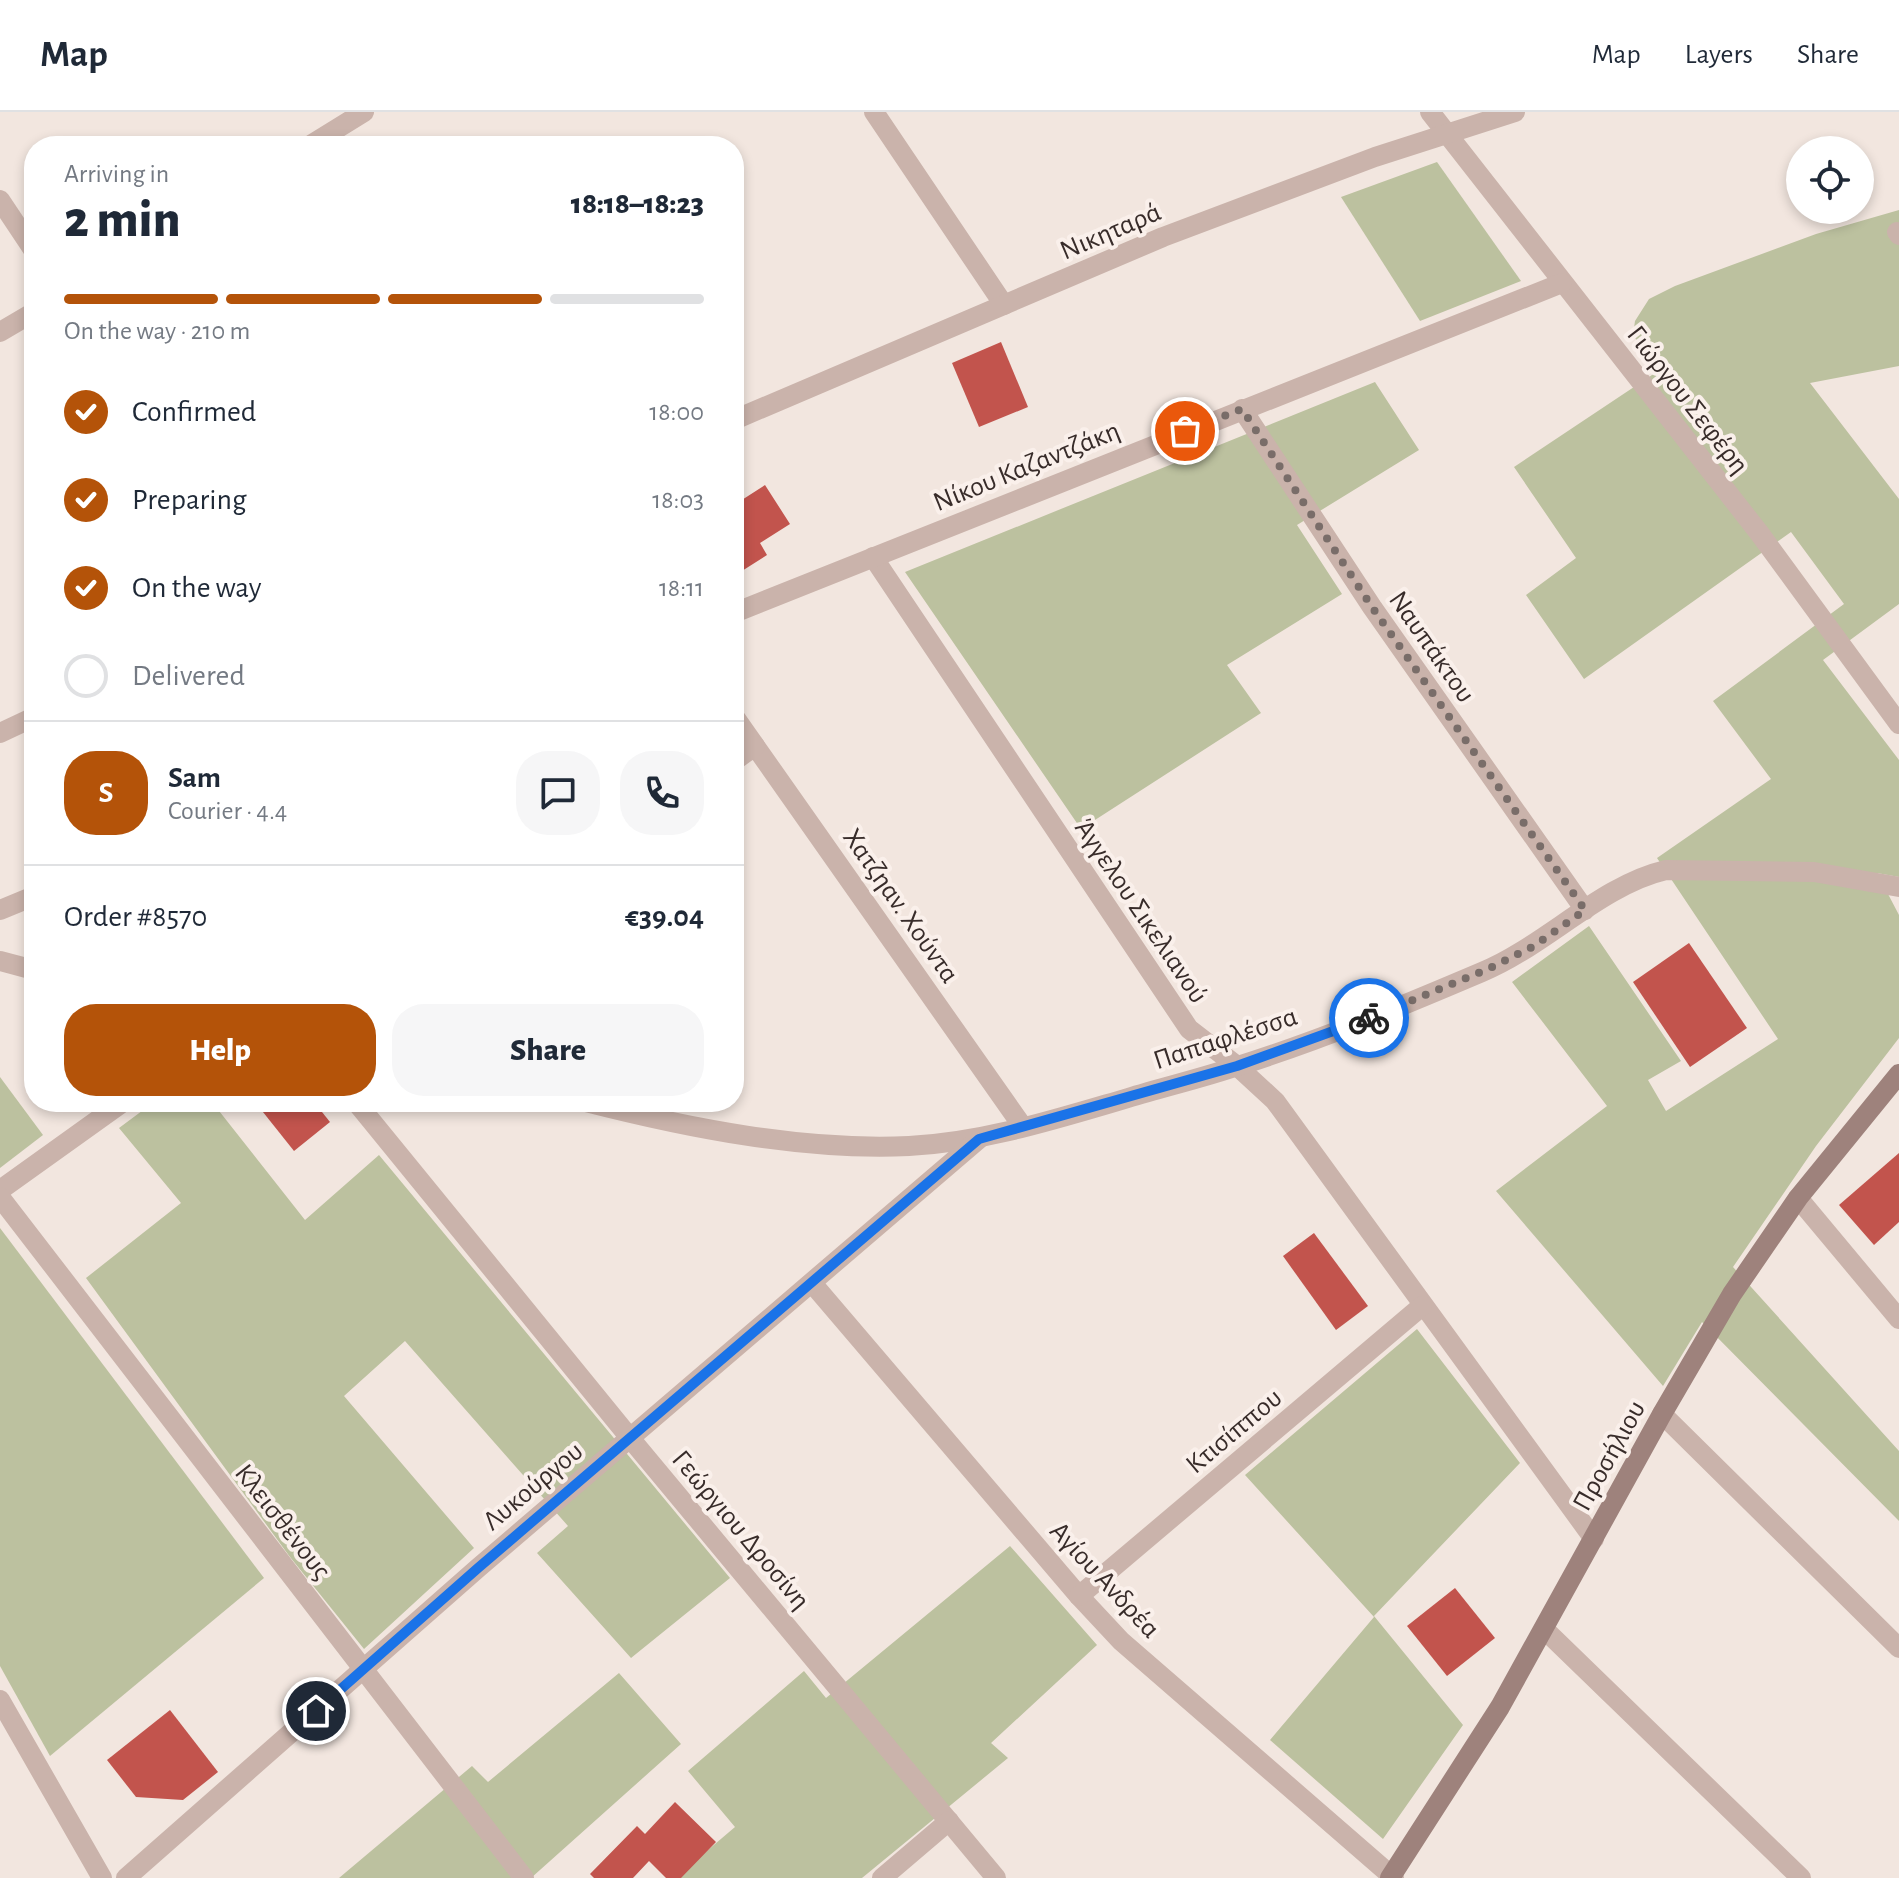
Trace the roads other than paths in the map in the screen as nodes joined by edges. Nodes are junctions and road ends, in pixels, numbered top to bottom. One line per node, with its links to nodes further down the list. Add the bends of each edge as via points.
1 (364, 112): 6 (street)
2 (874, 112): 10 (street)
3 (1430, 112): 5 (street, Γιώργου Σεφέρη)
4 (1515, 112): 5 (street, Νικηταρά)
5 (1448, 135): 9 (street, Γιώργου Σεφέρη); 10 (street, Νικηταρά, via 1177,232)
6 (325, 136)
7 (0, 200): 8 (street)
8 (24, 236)
9 (1562, 283): 13 (street, Νίκου Καζαντζάκη); 18 (street, Γιώργου Σεφέρη, via 1760,534)
10 (1004, 305): 14 (street, Νικηταρά)
11 (24, 318): 12 (street)
12 (0, 332)
13 (1242, 409): 15 (street, Νίκου Καζαντζάκη); 26 (street, Ναυπάκτου, via 1372,607)
14 (744, 416)
15 (873, 557): 16 (street, Νίκου Καζαντζάκη); 29 (street, Άγγελου Σικελιανού, via 1189,1029)
16 (744, 609)
17 (24, 722): 20 (street)
18 (1899, 724)
19 (744, 730): 21 (street, Χατζηαν. Χούντα)
20 (0, 733)
21 (755, 746): 22 (street); 34 (street, Χατζηαν. Χούντα)
22 (744, 754)
23 (1899, 887): 26 (street, Παπαφλέσσα, via 1814,872 1666,870 1638,879)
24 (24, 900): 25 (street)
25 (0, 910)
26 (1585, 910): 29 (street, Παπαφλέσσα, via 1534,946 1486,970)
27 (0, 961): 28 (street)
28 (24, 967)
29 (1237, 1066): 34 (street, Παπαφλέσσα); 40 (street, Άγγελου Σικελιανού, via 1275,1101)
30 (1899, 1074): 38 (street, Προσήλιου)
31 (109, 1112): 36 (street)
32 (364, 1112): 43 (street, Γεώργιου Δροσίνη)
33 (636, 1112): 35 (street, Παπαφλέσσα, via 813,1143 910,1146)
34 (1023, 1127): 35 (street, Παπαφλέσσα)
35 (979, 1139): 39 (street, Λυκούργου)
36 (0, 1190)
37 (0, 1197): 48 (street, Κλεισθένους)
38 (1798, 1198): 41 (street); 42 (street, Προσήλιου, via 1732,1294)
39 (812, 1283): 43 (street, Λυκούργου); 45 (street, Αγίου Ανδρέα)
40 (1422, 1306): 44 (street, Άγγελου Σικελιανού); 45 (street, Κτισίππου)
41 (1899, 1319)
42 (1662, 1414): 44 (street, Προσήλιου); 47 (street)
43 (630, 1438): 48 (street, Λυκούργου); 50 (street, Γεώργιου Δροσίνη)
44 (1594, 1539): 46 (street, Προσήλιου)
45 (1079, 1596): 51 (street, Αγίου Ανδρέα, via 1121,1641)
46 (1545, 1630): 51 (street, Προσήλιου); 57 (street)
47 (1899, 1648)
48 (363, 1669): 53 (street, Λυκούργου); 54 (street, Κλεισθένους)
49 (0, 1700): 52 (street)
50 (949, 1821): 55 (street); 56 (street, Γεώργιου Δροσίνη)
51 (1392, 1877)
52 (102, 1878)
53 (126, 1878)
54 (524, 1878)
55 (882, 1878)
56 (996, 1878)
57 (1801, 1878)

